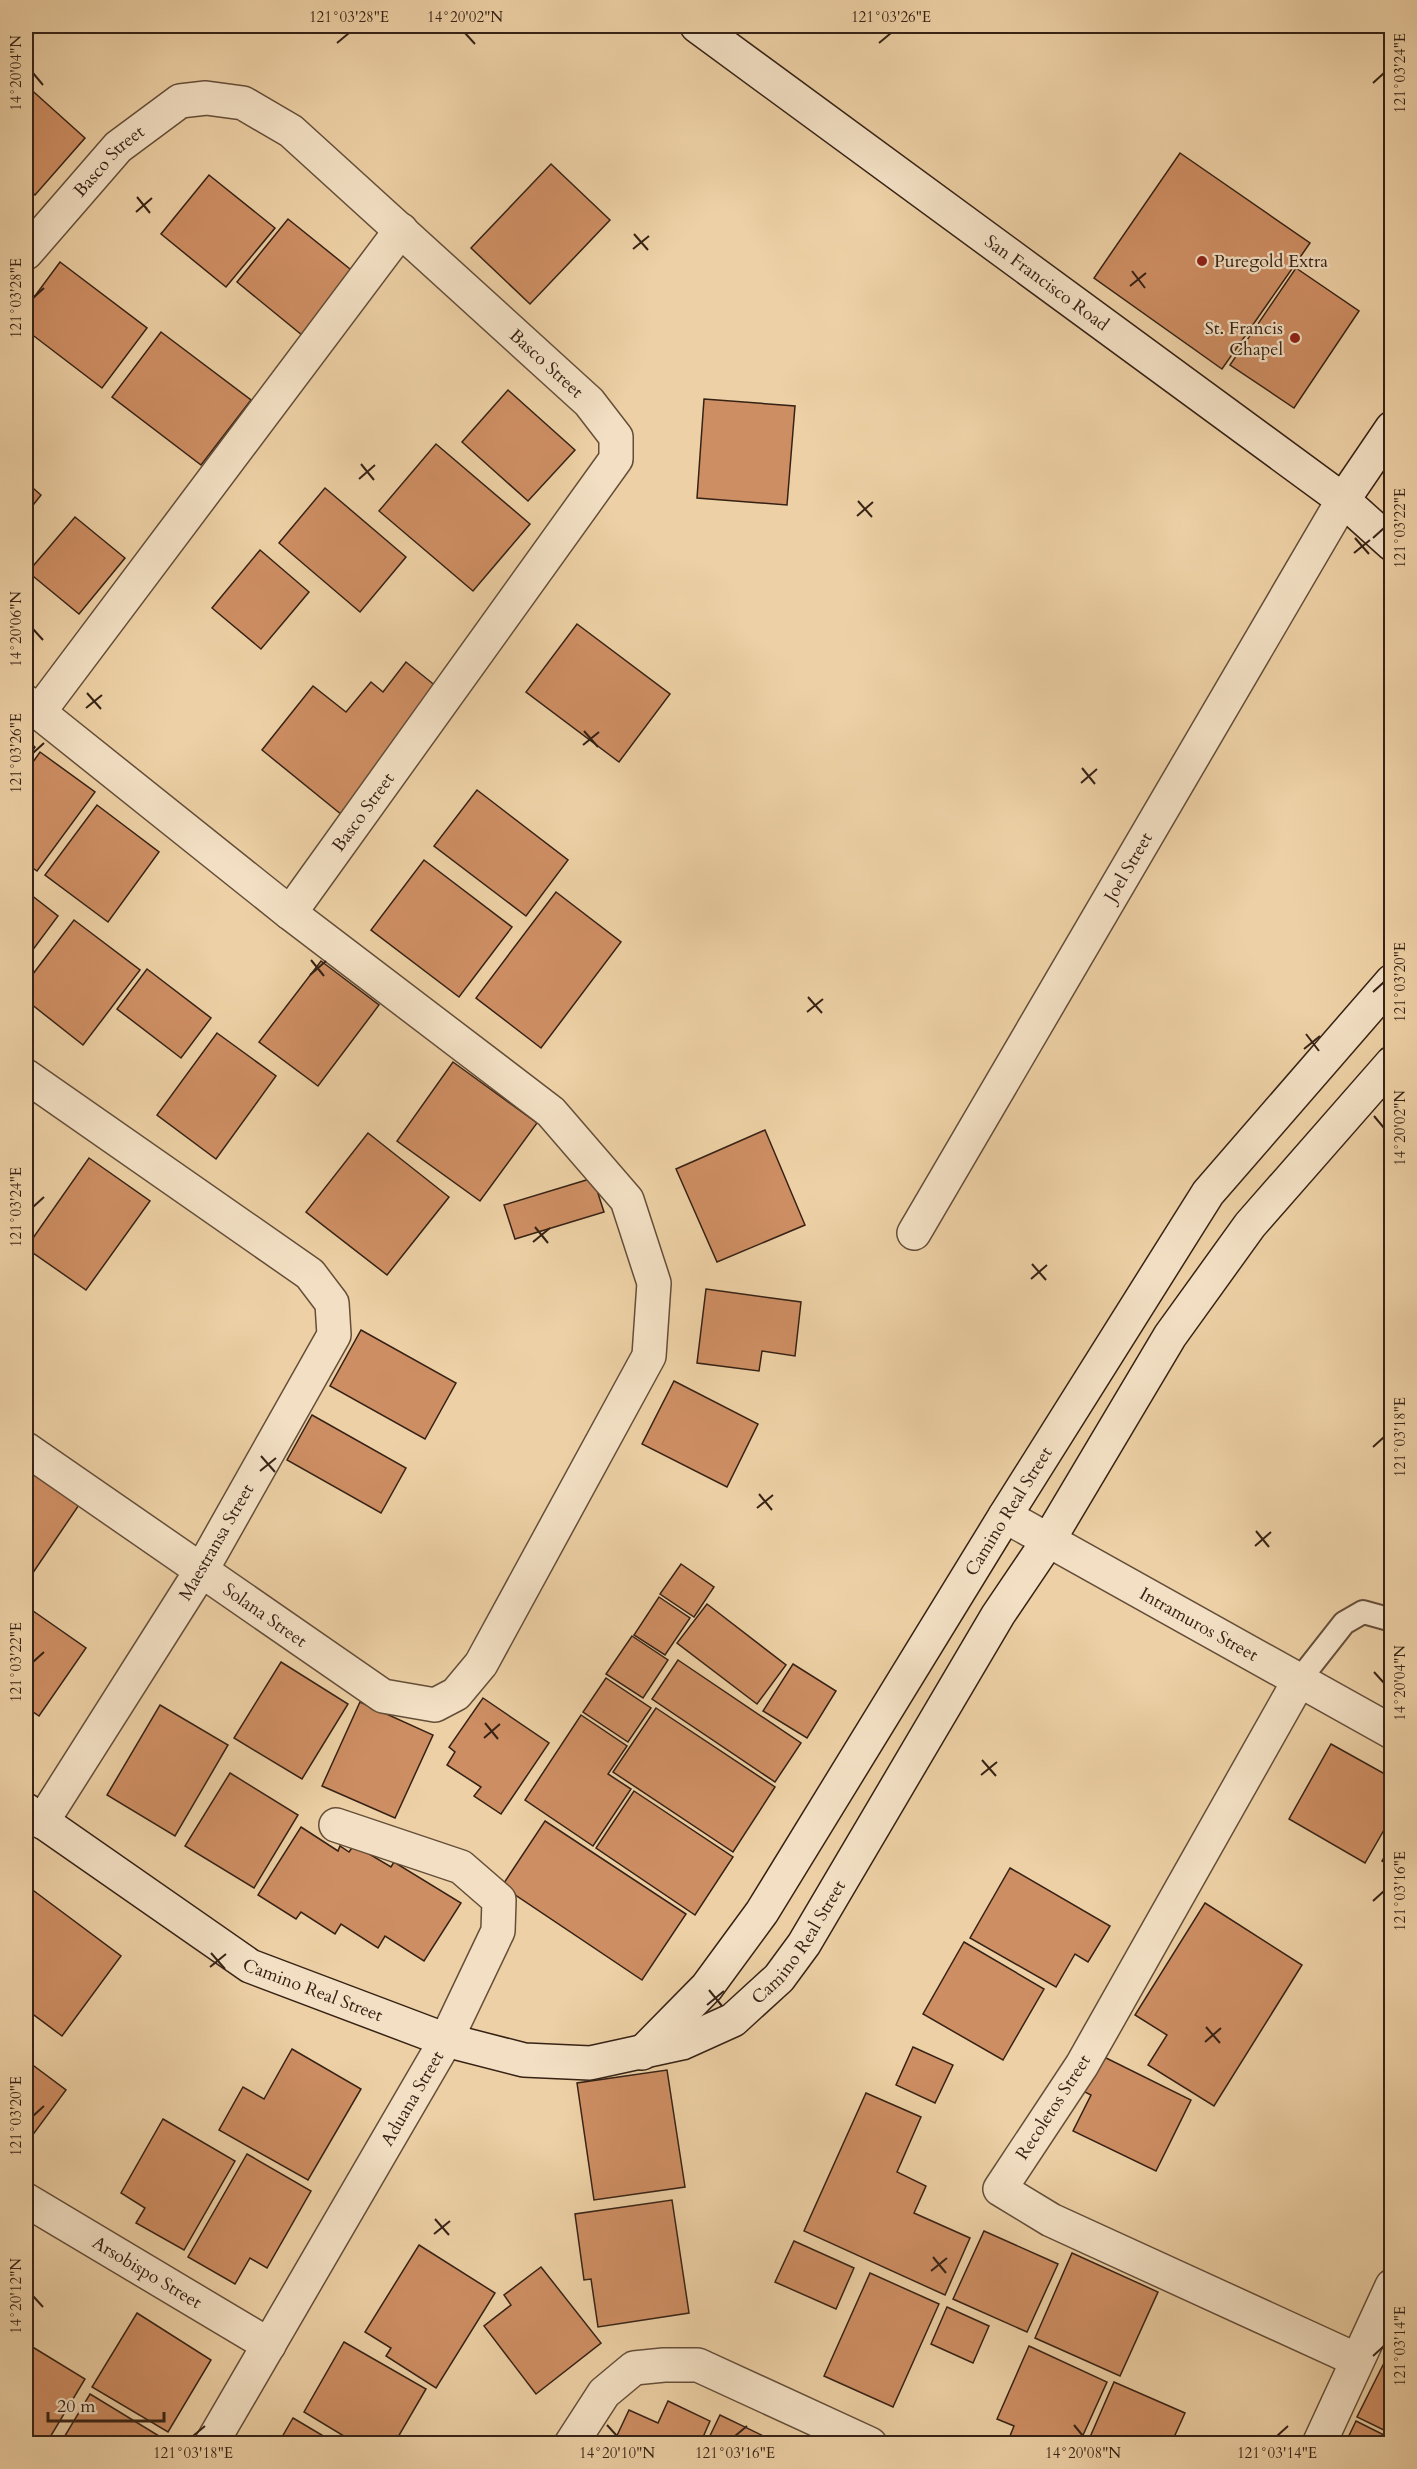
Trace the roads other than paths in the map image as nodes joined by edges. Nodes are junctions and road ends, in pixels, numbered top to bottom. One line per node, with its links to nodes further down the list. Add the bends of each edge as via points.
1 (697, 26): 5 (street, San Francisco Road)
2 (401, 230): 3 (street, Basco Street, via 291,131 243,104 206,98 180,101 118,147); 7 (street); 8 (street, Basco Street, via 588,402 616,437 616,459)
3 (26, 254)
4 (1392, 428): 5 (street, Joel Street)
5 (1343, 500): 6 (street, San Francisco Road); 13 (street, Joel Street)
6 (1392, 544)
7 (32, 707): 8 (street)
8 (290, 913): 18 (street, Solana Street, via 551,1112 627,1200 654,1283 649,1356 481,1664 456,1694 435,1705 382,1696)
9 (1392, 981): 12 (street, Camino Real Street)
10 (1392, 1063): 14 (street, Camino Real Street)
11 (26, 1076): 18 (street, Maestransa Street, via 310,1274 332,1303 333,1335)
12 (1200, 1206): 14 (street); 16 (street, Camino Real Street)
13 (914, 1233)
14 (1240, 1239): 17 (street, Camino Real Street, via 1170,1336)
15 (26, 1449): 18 (street, Solana Street)
16 (1005, 1516): 17 (street, Intramuros Street); 25 (street, Camino Real Street, via 762,1912 706,1987)
17 (1048, 1541): 20 (street, Intramuros Street); 25 (street, Camino Real Street, via 998,1615 804,1944 779,1978 733,2020 682,2043)
18 (201, 1571): 22 (street, Maestransa Street)
19 (1392, 1620): 20 (lane, via 1363,1612 1344,1623)
20 (1300, 1680): 21 (street, Intramuros Street); 29 (street, Recoletos Street, via 1082,2065 1000,2189 1051,2220)
21 (1392, 1732)
22 (34, 1816): 24 (street, Camino Real Street, via 250,1966)
23 (336, 1825): 24 (street, Aduana Street, via 461,1867 499,1900 498,1931)
24 (446, 2040): 25 (street, Camino Real Street, via 524,2060 590,2063); 28 (street, Aduana Street)
25 (642, 2053)
26 (26, 2200): 28 (street, Arsobispo Street)
27 (1392, 2286): 29 (street)
28 (269, 2345): 30 (street, Aduana Street)
29 (1357, 2360): 33 (street)
30 (212, 2444)
31 (571, 2444): 32 (street, via 604,2393 619,2380 634,2368 664,2365 698,2365)
32 (870, 2444)
33 (1319, 2444)

